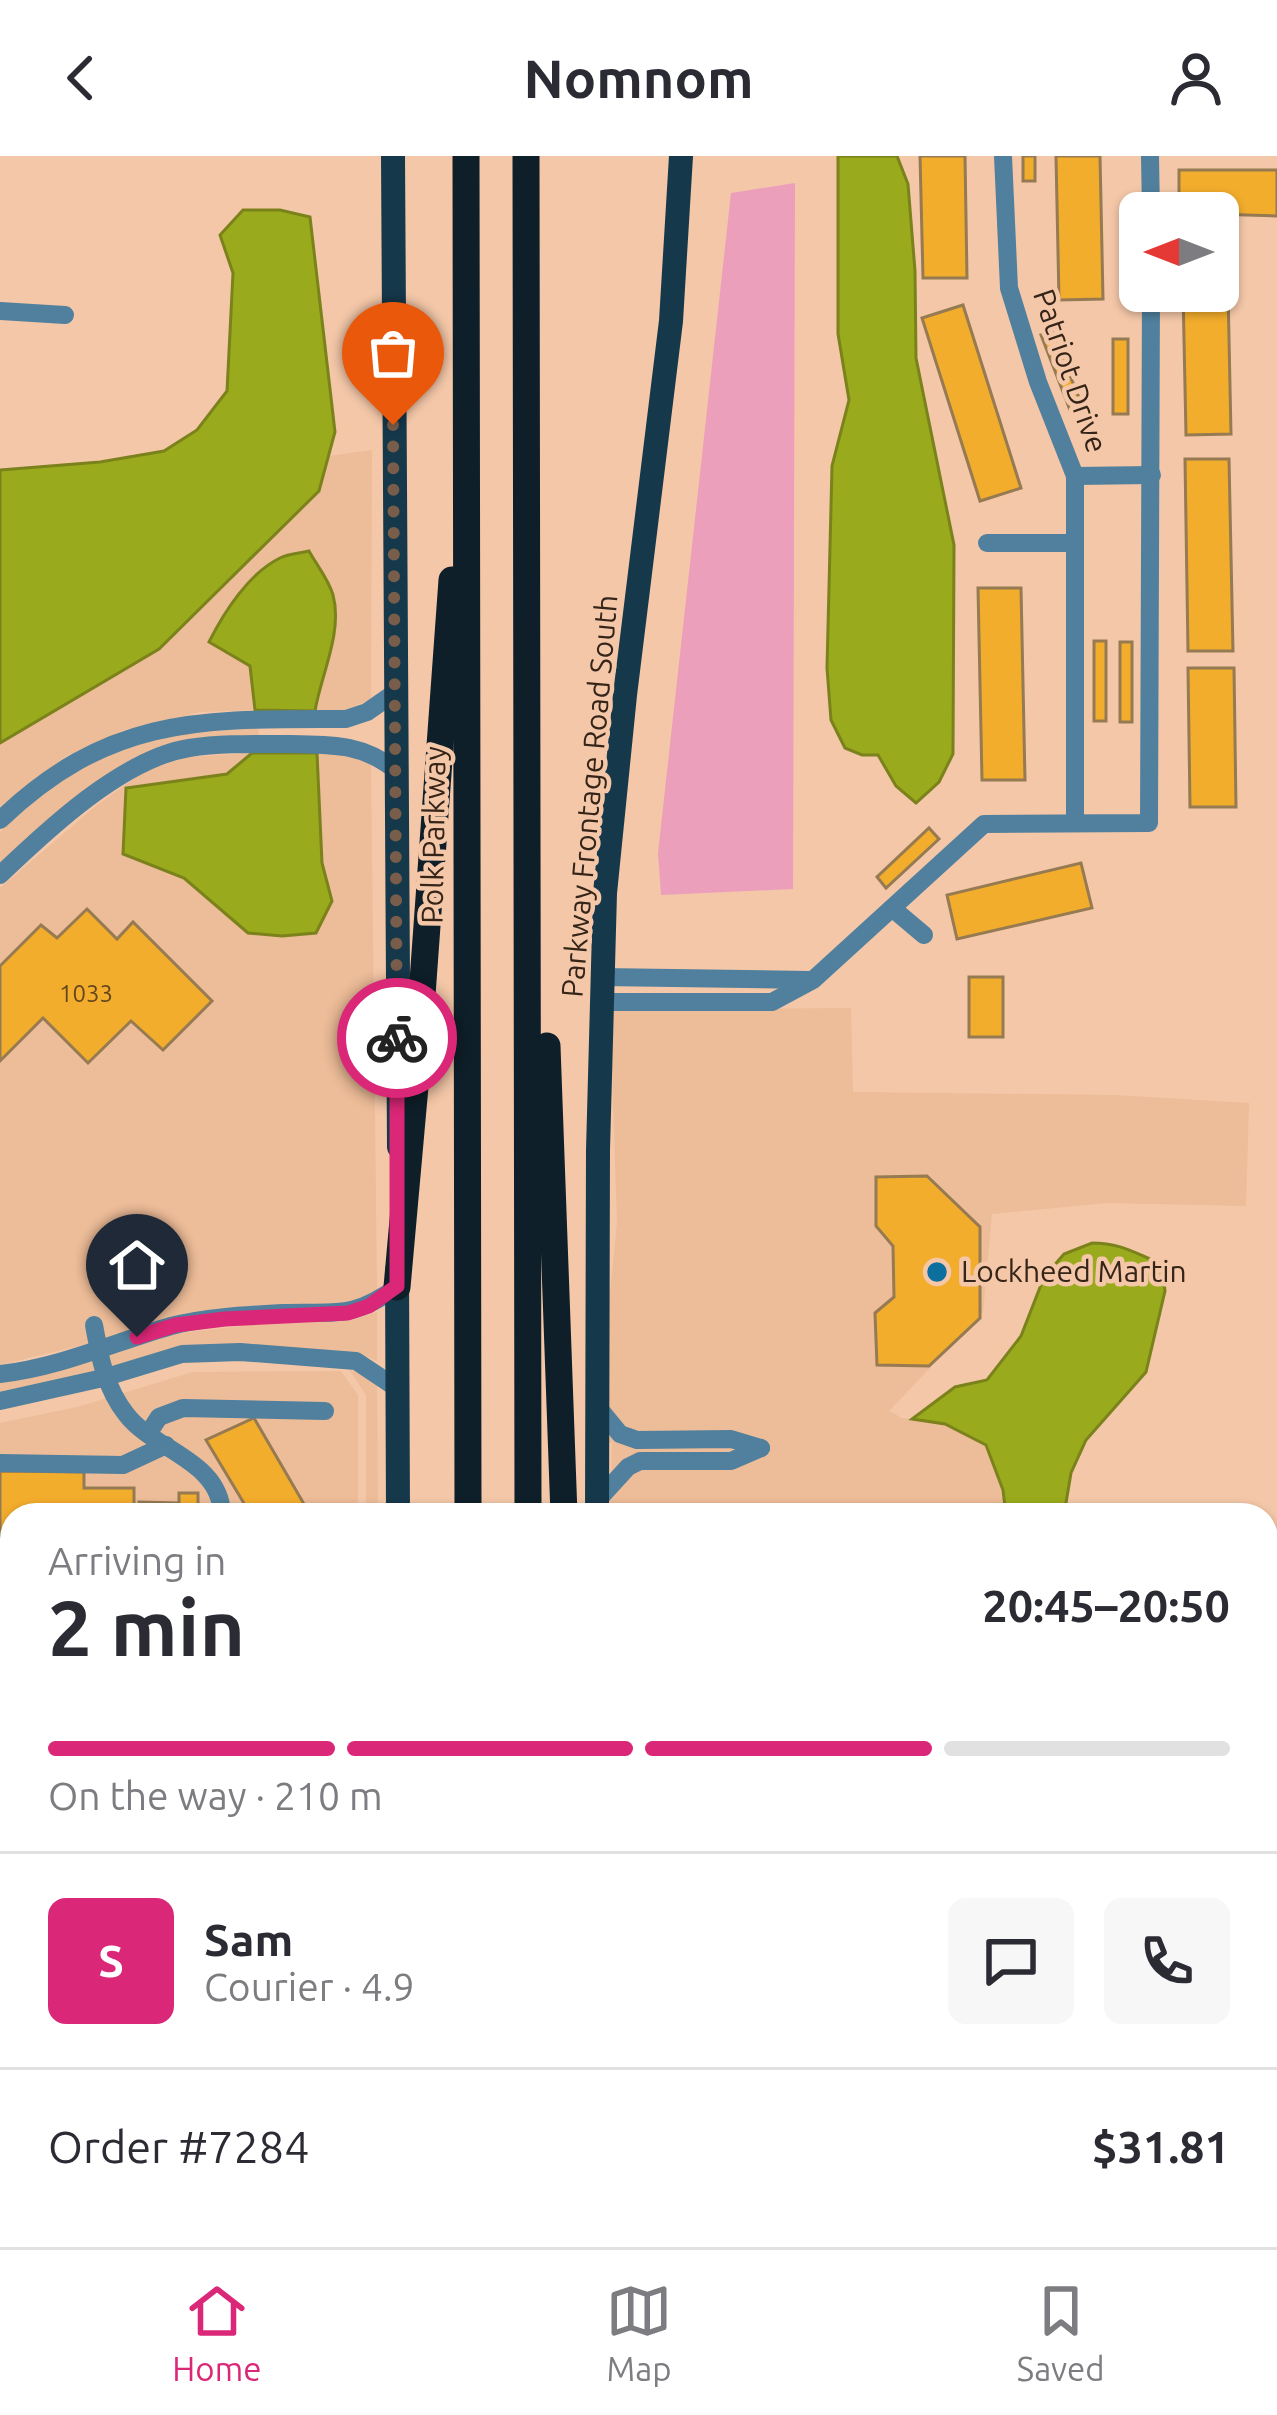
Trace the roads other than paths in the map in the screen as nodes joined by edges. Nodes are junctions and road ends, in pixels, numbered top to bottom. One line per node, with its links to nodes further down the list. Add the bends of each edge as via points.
1 (393, 156): 16 (main road)
2 (466, 156): 11 (highway, Polk Parkway)
3 (526, 156): 17 (highway)
4 (682, 156): 24 (main road, Parkway Frontage Road South)
5 (1003, 156): 13 (street, Patriot Drive, via 1009,288)
6 (1150, 156): 7 (street)
7 (1150, 192)
8 (0, 311): 10 (street)
9 (1151, 312): 12 (street, Patriot Drive)
10 (65, 315)
11 (468, 421): 25 (highway); 39 (highway, Polk Parkway)
12 (1152, 475): 13 (street); 20 (street, Patriot Drive, via 1149,823)
13 (1076, 476): 15 (street, Patriot Drive)
14 (987, 542): 15 (street)
15 (1076, 542): 20 (street, Patriot Drive)
16 (393, 694): 18 (main road); 19 (street, via 346,719 202,721 127,738 71,764)
17 (529, 705): 40 (highway); 41 (highway)
18 (394, 770): 21 (street, via 356,747 184,748 140,764); 25 (main road)
19 (0, 820)
20 (1076, 823): 22 (street, Patriot Drive, via 984,824)
21 (0, 875)
22 (892, 908): 23 (street); 24 (street, Patriot Drive, via 814,980 772,1001)
23 (924, 935)
24 (601, 990): 32 (main road, Parkway Frontage Road South)
25 (397, 1286): 27 (street, via 348,1313 176,1325); 30 (main road)
26 (94, 1325): 27 (street)
27 (98, 1350): 28 (street); 29 (street)
28 (0, 1374)
29 (103, 1378): 30 (street, via 182,1354 240,1352 356,1361); 31 (street); 34 (street)
30 (398, 1389): 38 (main road)
31 (0, 1401)
32 (597, 1406): 42 (main road, Parkway Frontage Road South); 43 (street, via 620,1434 637,1440 730,1439 761,1448 731,1461 640,1461)
33 (325, 1411): 34 (street, via 184,1408 159,1418)
34 (148, 1435): 35 (street)
35 (166, 1445): 36 (street, via 123,1465); 37 (street, via 210,1481)
36 (0, 1463)
37 (221, 1503)
38 (398, 1503)
39 (467, 1503)
40 (528, 1503)
41 (564, 1503)
42 (597, 1503)
43 (601, 1503)

